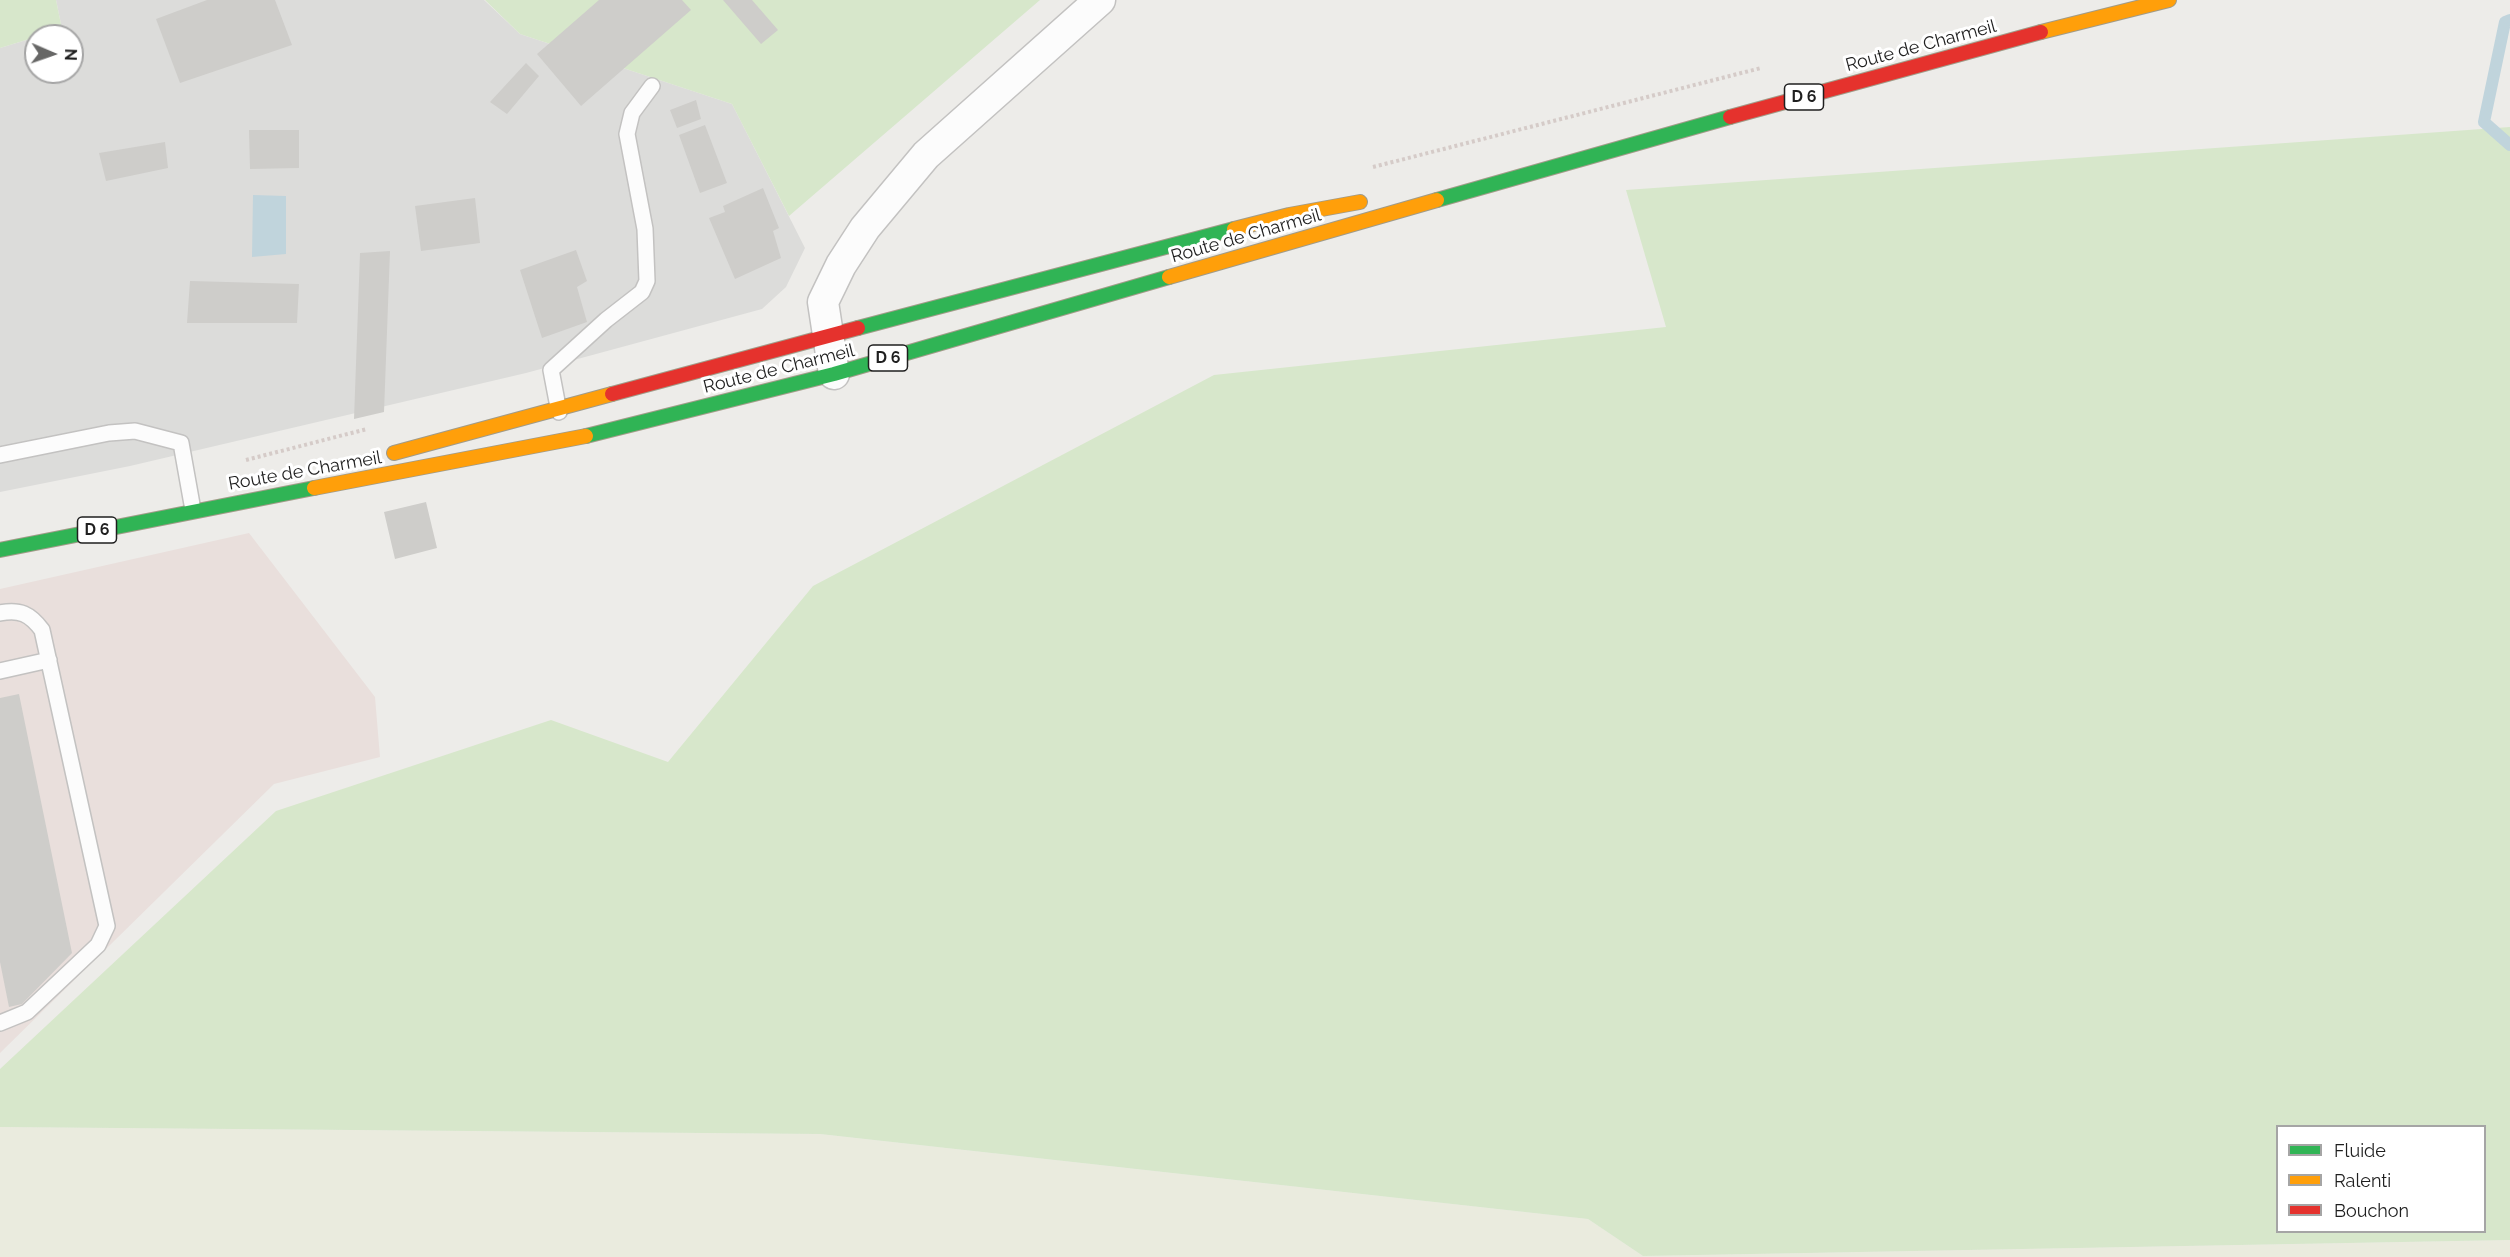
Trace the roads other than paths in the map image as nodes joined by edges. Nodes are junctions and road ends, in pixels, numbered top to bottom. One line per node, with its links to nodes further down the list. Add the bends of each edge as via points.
1 (1100, 0): 7 (street, via 926,155 865,228 823,302)
2 (2169, 0): 4 (main road, Route de Charmeil / D 6)
3 (652, 86): 9 (lane, via 632,113 627,134 645,229 647,281 642,291 551,370)
4 (1570, 160): 5 (main road, Route de Charmeil / D 6); 8 (main road, Route de Charmeil / D 6)
5 (1418, 190)
6 (1371, 199): 7 (main road, Route de Charmeil / D 6, via 1289,215)
7 (826, 336): 8 (street); 9 (main road, Route de Charmeil / D 6)
8 (834, 374): 10 (main road, Route de Charmeil / D 6)
9 (558, 407): 10 (lane); 12 (main road, Route de Charmeil / D 6)
10 (565, 441): 14 (main road, Route de Charmeil / D 6)
11 (0, 455): 14 (lane, via 109,433 135,432 181,443)
12 (376, 459)
13 (341, 468): 14 (main road, Route de Charmeil / D 6)
14 (193, 510): 15 (main road, Route de Charmeil / D 6)
15 (0, 550)
16 (0, 614): 17 (lane, via 15,610 33,617 42,630)
17 (49, 660): 18 (lane); 19 (lane, via 107,926 98,945 27,1012)
18 (0, 670)
19 (0, 1023)

